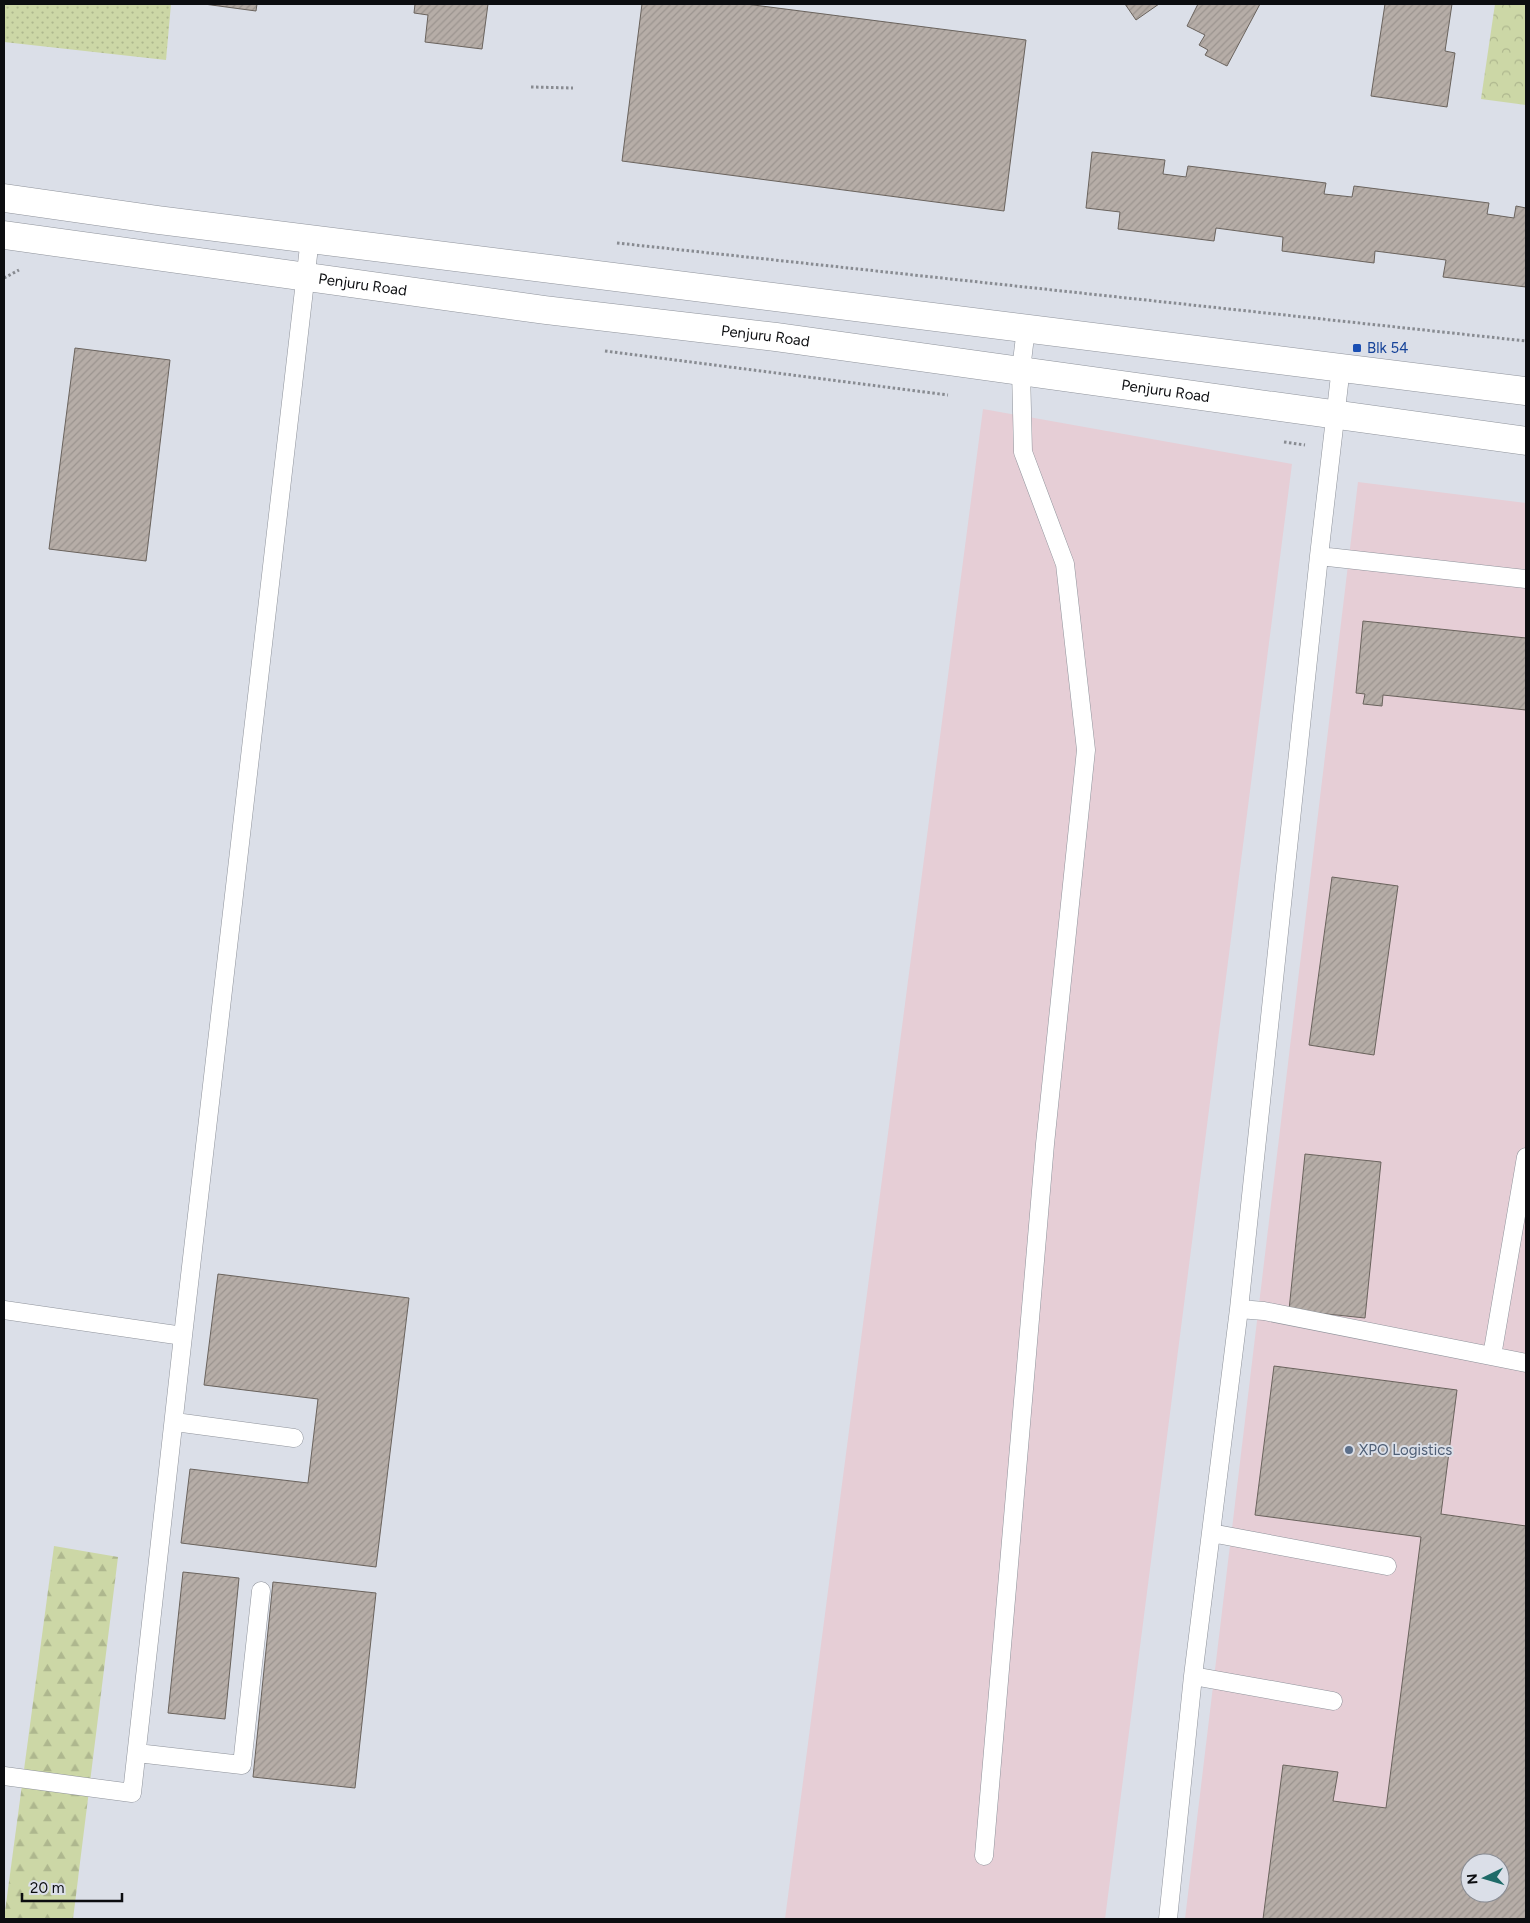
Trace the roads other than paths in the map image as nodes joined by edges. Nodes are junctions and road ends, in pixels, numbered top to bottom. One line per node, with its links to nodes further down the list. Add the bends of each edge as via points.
1 (4, 198): 3 (main road)
2 (4, 234): 4 (main road, Penjuru Road)
3 (305, 238): 4 (lane); 5 (main road)
4 (295, 276): 7 (main road, Penjuru Road); 16 (lane)
5 (1026, 328): 6 (main road); 7 (lane)
6 (1341, 367): 8 (main road); 9 (lane)
7 (1021, 370): 9 (main road, Penjuru Road); 28 (lane, via 1023,452 1065,564 1086,750 1045,1144)
8 (1526, 391)
9 (1336, 414): 10 (main road, Penjuru Road); 11 (lane)
10 (1526, 441)
11 (1319, 556): 12 (lane); 14 (lane)
12 (1526, 579)
13 (1526, 1157): 17 (lane)
14 (1239, 1309): 17 (lane, via 1264,1311); 21 (lane)
15 (4, 1310): 16 (lane)
16 (183, 1336): 19 (lane)
17 (1492, 1356): 18 (lane)
18 (1526, 1363)
19 (175, 1422): 20 (lane); 26 (lane)
20 (294, 1438)
21 (1211, 1534): 22 (lane); 24 (lane)
22 (1387, 1566)
23 (261, 1591): 26 (lane, via 242,1765)
24 (1193, 1676): 25 (lane); 29 (lane)
25 (1333, 1702)
26 (138, 1753): 27 (lane, via 132,1793)
27 (4, 1776)
28 (984, 1856)
29 (1168, 1919)

